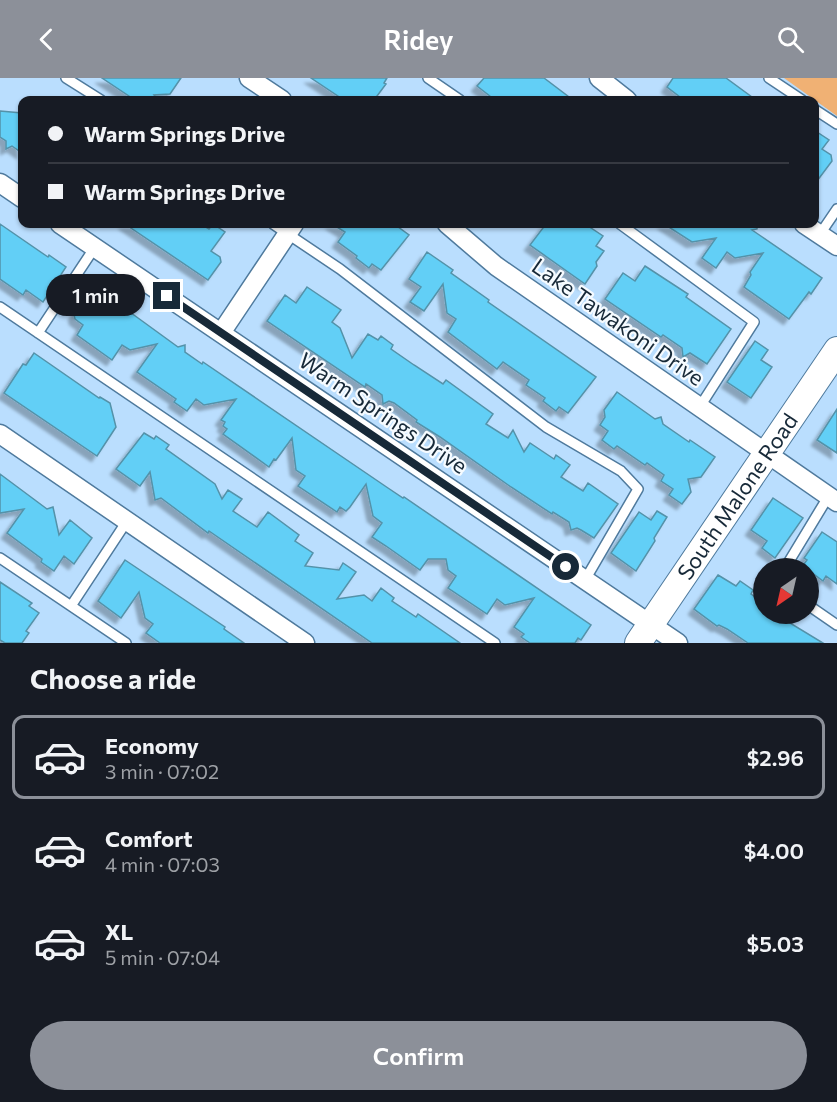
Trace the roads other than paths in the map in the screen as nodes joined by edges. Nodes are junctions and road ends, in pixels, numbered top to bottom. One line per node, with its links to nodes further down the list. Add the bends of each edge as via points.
1 (66, 78): 6 (lane)
2 (249, 78): 8 (street)
3 (428, 78): 9 (lane)
4 (599, 78): 10 (street)
5 (769, 78): 11 (lane)
6 (78, 81): 7 (lane)
7 (95, 96)
8 (276, 96)
9 (454, 96)
10 (622, 96)
11 (796, 96)
12 (819, 112): 13 (lane)
13 (837, 124)
14 (0, 183): 15 (street)
15 (18, 195)
16 (837, 209): 23 (lane)
17 (66, 228): 25 (street, Warm Springs Drive)
18 (284, 228): 28 (street)
19 (286, 228): 37 (lane, via 546,427 621,471 638,489)
20 (452, 228): 30 (street, Lake Tawakoni Drive, via 496,266)
21 (625, 228): 30 (lane, via 754,322)
22 (810, 228): 23 (street)
23 (820, 234): 24 (street)
24 (837, 246)
25 (95, 247): 27 (lane); 28 (street, Warm Springs Drive)
26 (0, 307): 27 (lane)
27 (38, 333): 44 (lane)
28 (220, 333): 37 (street, Warm Springs Drive)
29 (837, 350): 32 (street, South Malone Road)
30 (699, 408): 32 (street, Lake Tawakoni Drive)
31 (0, 434): 34 (street)
32 (766, 454): 33 (street, Lake Tawakoni Drive); 41 (street, South Malone Road)
33 (833, 500): 36 (lane)
34 (127, 521): 38 (lane); 43 (street)
35 (0, 558): 38 (lane)
36 (792, 558)
37 (585, 580): 41 (street, Warm Springs Drive)
38 (71, 606): 42 (lane)
39 (819, 613): 40 (lane)
40 (837, 625)
41 (644, 634): 45 (street, Warm Springs Drive)
42 (126, 643)
43 (305, 643)
44 (495, 643)
45 (678, 643)

